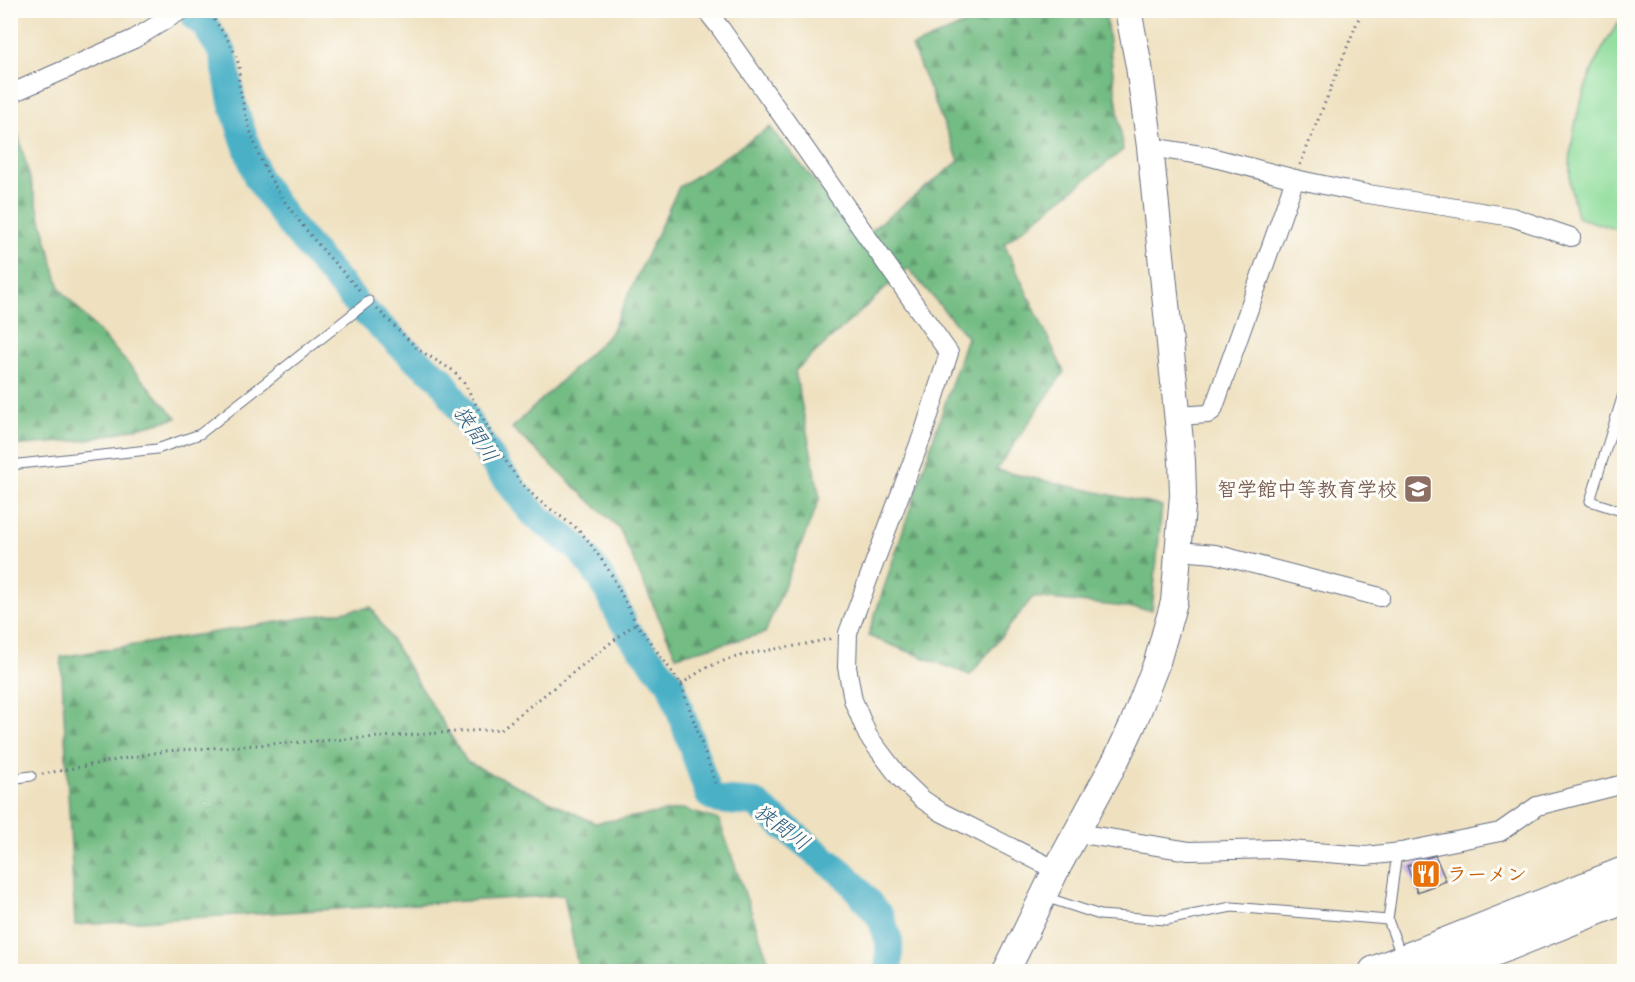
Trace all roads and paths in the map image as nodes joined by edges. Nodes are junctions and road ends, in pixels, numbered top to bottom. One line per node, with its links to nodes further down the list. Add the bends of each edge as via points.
1 (182, 10): 6 (street, via 134,39)
2 (207, 10): 10 (path, via 231,46 239,67 238,82 246,113 269,177 334,262)
3 (706, 10): 18 (street, via 949,353)
4 (1128, 10): 7 (street)
5 (1362, 10): 8 (path)
6 (10, 94)
7 (1150, 147): 8 (street, via 1207,156); 12 (street)
8 (1295, 179): 9 (street, via 1512,217); 12 (street, via 1213,410 1208,414)
9 (1571, 237)
10 (369, 300): 13 (lane, via 200,434 157,449); 17 (path, via 419,350 452,370 465,384 521,483 587,539 610,572)
11 (1624, 391): 14 (lane, via 1590,501)
12 (1178, 416): 15 (street, via 1183,495)
13 (10, 465)
14 (1624, 512)
15 (1179, 551): 16 (street, via 1215,554); 24 (street, via 1174,602 1157,662 1134,724)
16 (1380, 597)
17 (636, 623): 19 (path); 20 (path, via 501,729 165,751)
18 (848, 633): 19 (path, via 713,665); 26 (street, via 846,667 854,700 868,736 900,778 941,812)
19 (681, 684): 23 (path)
20 (32, 776): 21 (lane)
21 (10, 779)
22 (1624, 784): 25 (street, via 1537,806 1500,832)
23 (716, 786)
24 (1076, 833): 25 (street, via 1189,851 1276,849 1366,856); 26 (street)
25 (1397, 853): 30 (lane)
26 (1056, 870): 28 (street)
27 (1624, 873): 31 (highway)
28 (1043, 896): 30 (lane, via 1100,915 1166,920 1232,907); 32 (street)
29 (1624, 898): 33 (highway)
30 (1388, 920): 31 (lane)
31 (1389, 966)
32 (1006, 972)
33 (1439, 972)

